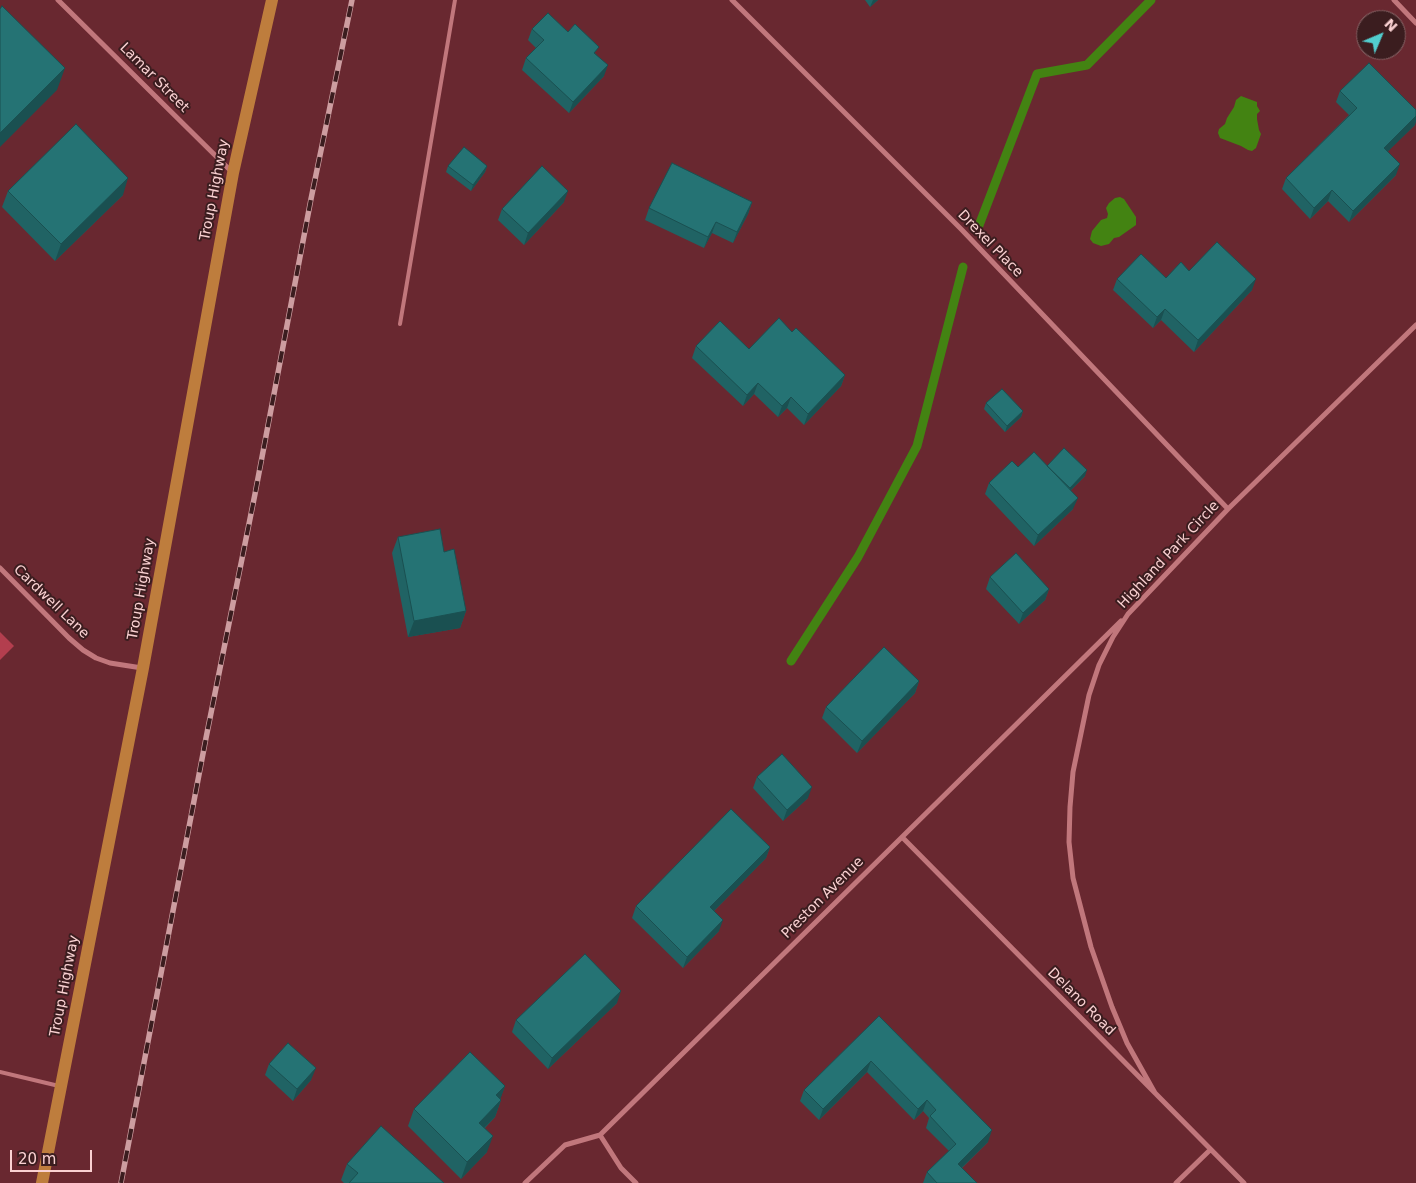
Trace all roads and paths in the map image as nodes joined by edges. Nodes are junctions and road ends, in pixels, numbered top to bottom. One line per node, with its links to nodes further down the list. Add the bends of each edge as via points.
1 (58, 0): 7 (street, Lamar Street)
2 (272, 0): 7 (main road, Troup Highway)
3 (456, 0): 8 (lane)
4 (732, 0): 10 (street, Drexel Place, via 962,230)
5 (1394, 0): 6 (street)
6 (1416, 23)
7 (233, 173): 13 (main road, Troup Highway)
8 (400, 324)
9 (1416, 325): 10 (street, Highland Park Circle)
10 (1228, 509): 12 (street, Highland Park Circle)
11 (0, 568): 13 (street, Cardwell Lane, via 83,650 110,663)
12 (1128, 614): 14 (street, Preston Avenue); 17 (street, Highland Park Circle, via 1113,637 1089,695 1073,772 1069,842 1079,904 1104,985 1127,1043)
13 (143, 668): 16 (main road, Troup Highway)
14 (902, 837): 17 (street, Delano Road); 18 (street, Preston Avenue)
15 (0, 1072): 16 (lane)
16 (61, 1087): 20 (main road, Troup Highway)
17 (1155, 1093): 19 (street, Delano Road)
18 (600, 1135): 21 (street, Preston Avenue, via 564,1146); 22 (street, via 621,1168)
19 (1210, 1150): 23 (street); 24 (street, Delano Road)
20 (42, 1183)
21 (525, 1183)
22 (636, 1183)
23 (1176, 1183)
24 (1244, 1183)

